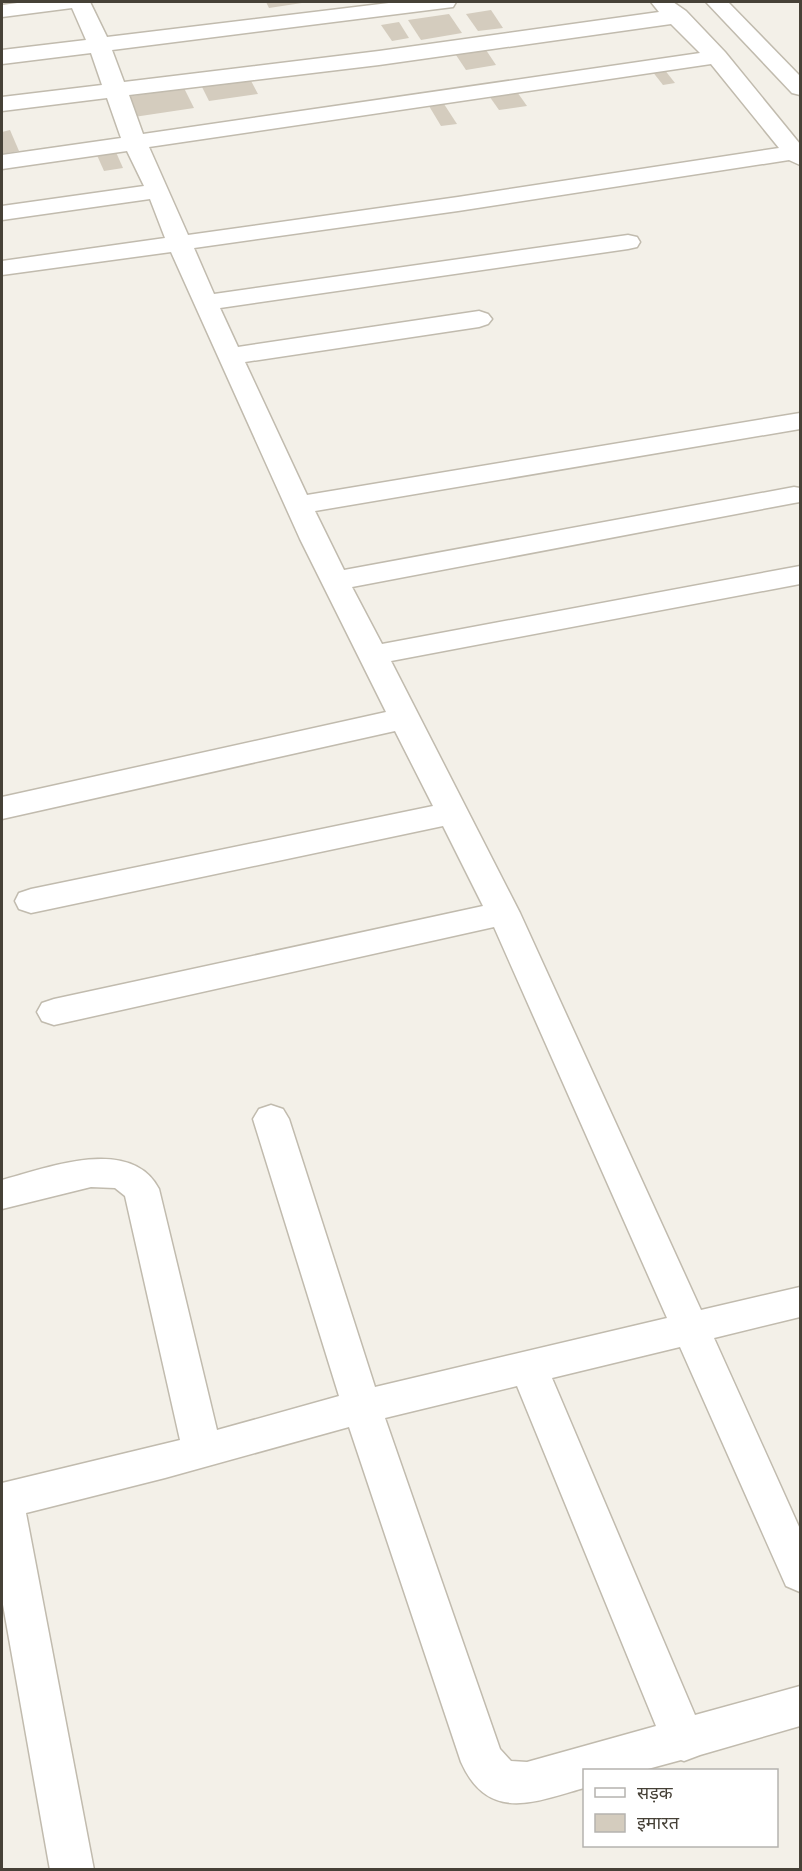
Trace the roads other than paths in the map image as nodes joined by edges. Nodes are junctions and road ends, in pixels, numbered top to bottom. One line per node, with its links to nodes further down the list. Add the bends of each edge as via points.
1 (69, 2): 6 (street)
2 (80, 2): 7 (street)
3 (445, 2): 7 (street)
4 (725, 3): 10 (street)
5 (669, 9): 9 (street); 11 (street, via 379,58)
6 (2, 11)
7 (99, 45): 8 (street); 11 (street)
8 (2, 57)
9 (717, 57): 13 (street); 14 (street)
10 (801, 88)
11 (115, 90): 12 (street); 13 (street)
12 (2, 104)
13 (135, 143): 15 (street); 16 (street)
14 (798, 155): 18 (street)
15 (2, 162)
16 (158, 191): 17 (street); 18 (street)
17 (2, 213)
18 (178, 242): 20 (street); 21 (street)
19 (628, 242): 21 (street)
20 (2, 268)
21 (205, 303): 23 (street)
22 (479, 319): 23 (street)
23 (230, 356): 26 (street)
24 (801, 421): 26 (street)
25 (795, 495): 28 (street)
26 (298, 505): 28 (street)
27 (801, 575): 29 (street)
28 (335, 581): 29 (street)
29 (373, 654): 30 (street)
30 (406, 718): 31 (street); 32 (street)
31 (2, 808)
32 (453, 813): 33 (street); 34 (street)
33 (31, 901)
34 (504, 913): 35 (street); 39 (street)
35 (54, 1012)
36 (271, 1119): 41 (street)
37 (2, 1194): 42 (street, via 91,1173 123,1174 141,1189)
38 (801, 1302): 39 (street)
39 (692, 1329): 40 (street); 44 (street)
40 (528, 1367): 41 (street); 46 (street)
41 (362, 1407): 42 (street); 46 (street, via 483,1762 501,1781 527,1783)
42 (202, 1450): 43 (street)
43 (3, 1501): 47 (street)
44 (801, 1573)
45 (801, 1707): 46 (street)
46 (684, 1741)
47 (72, 1869)

